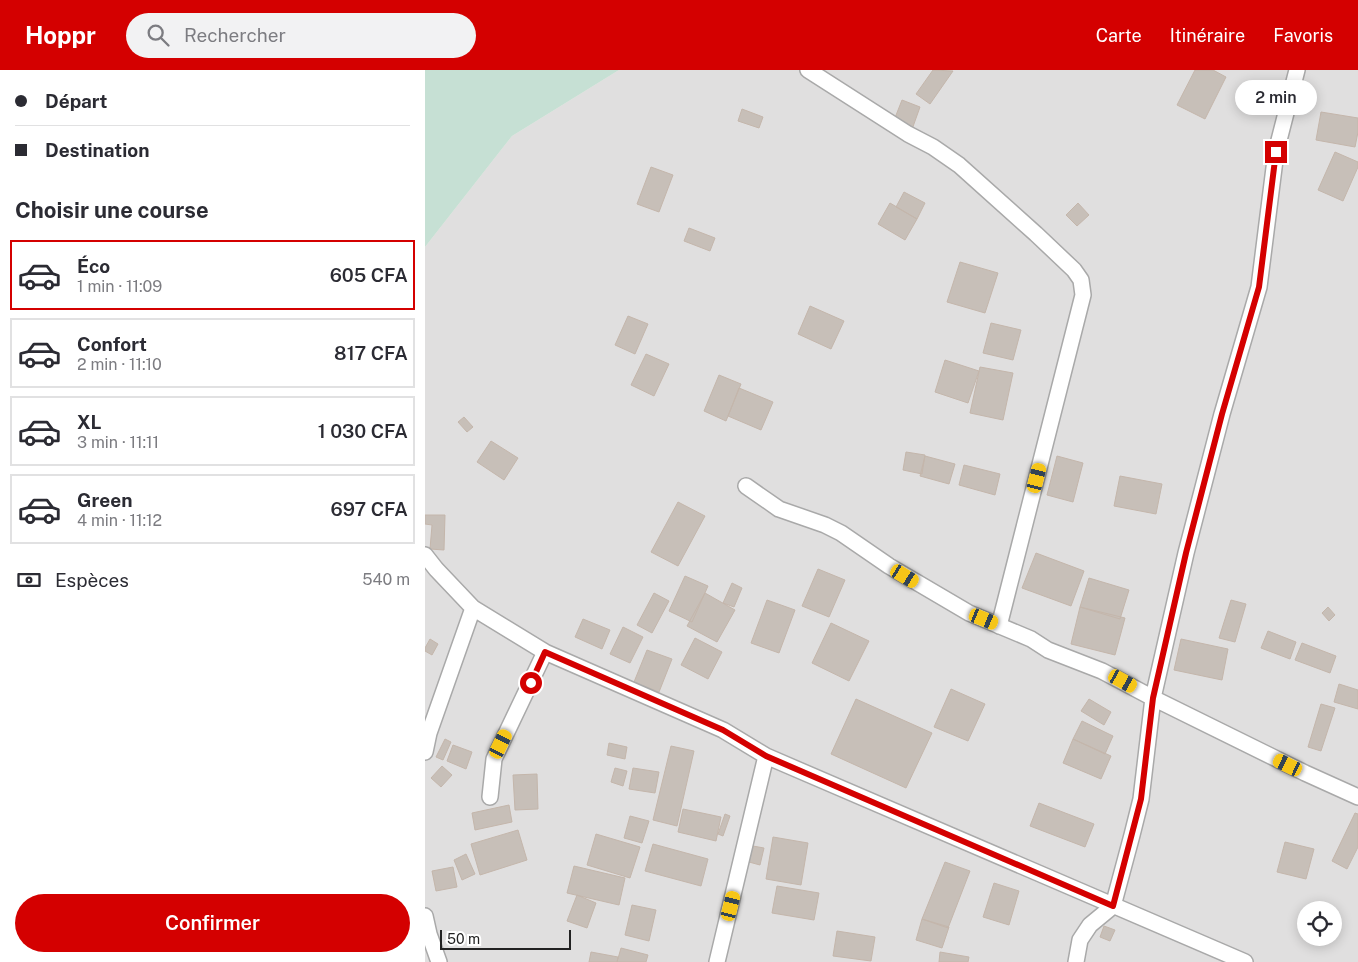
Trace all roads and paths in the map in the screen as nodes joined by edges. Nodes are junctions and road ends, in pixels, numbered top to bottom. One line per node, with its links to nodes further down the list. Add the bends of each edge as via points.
1 (807, 70): 6 (street, via 959,165 1036,234 1081,280 1083,295)
2 (1297, 70): 8 (street, via 1276,152 1259,287 1191,534)
3 (746, 486): 6 (street, via 779,509 841,533 961,609)
4 (425, 555): 5 (street)
5 (473, 608): 7 (street); 9 (street)
6 (999, 626): 8 (street, via 1102,671)
7 (545, 652): 10 (street, via 723,730); 11 (street, via 494,759)
8 (1153, 698): 12 (street); 13 (street, via 1141,799)
9 (425, 752)
10 (766, 756): 13 (street); 16 (street)
11 (490, 797)
12 (1358, 797)
13 (1113, 906): 17 (street, via 1090,925 1081,940); 18 (street)
14 (425, 916): 15 (street)
15 (439, 962)
16 (717, 962)
17 (1076, 962)
18 (1245, 962)

